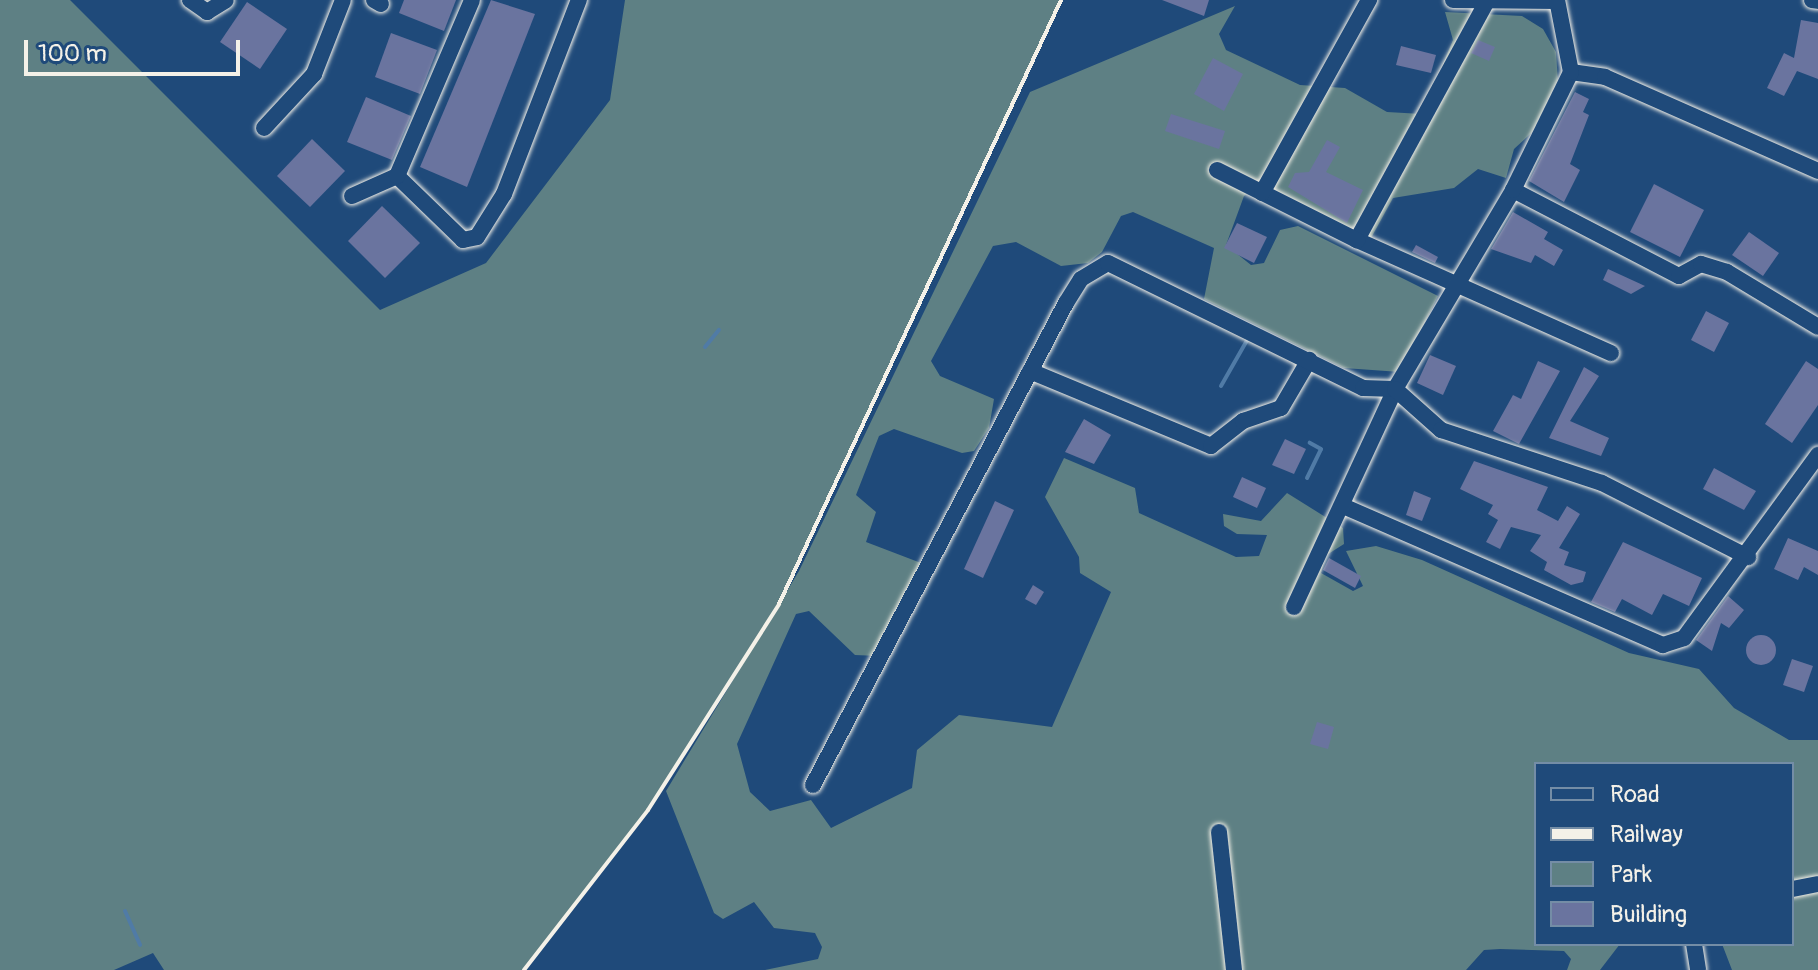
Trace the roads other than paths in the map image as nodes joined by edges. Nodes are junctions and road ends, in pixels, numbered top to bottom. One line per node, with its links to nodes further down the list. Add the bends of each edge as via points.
1 (190, 0): 2 (street, via 207,12)
2 (226, 0)
3 (343, 0): 13 (street, via 314,74)
4 (472, 0): 16 (street)
5 (579, 0): 16 (street, via 504,194 477,237 463,240)
6 (1369, 0): 18 (street)
7 (1460, 0): 11 (street)
8 (1557, 0): 11 (street); 12 (street)
9 (1812, 0): 10 (street)
10 (1818, 1)
11 (1486, 3): 20 (street)
12 (1571, 72): 15 (street, via 1605,77); 17 (street)
13 (264, 128)
14 (1217, 170): 18 (street)
15 (1818, 171)
16 (397, 176): 19 (street)
17 (1513, 190): 21 (street); 22 (street, via 1679,276 1701,264 1727,272)
18 (1262, 193): 20 (street)
19 (352, 196)
20 (1357, 240): 21 (street)
21 (1458, 284): 23 (street); 26 (street)
22 (1818, 327)
23 (1611, 353)
24 (1309, 360): 25 (street, via 1281,408 1243,421 1211,446); 25 (street, via 1108,263 1081,279); 26 (street, via 1363,388)
25 (1030, 371): 31 (street)
26 (1395, 389): 28 (street); 29 (street, via 1441,430 1602,483)
27 (1818, 455): 29 (street)
28 (1343, 506): 29 (street, via 1663,645 1684,638); 30 (street)
29 (1748, 557)
30 (1294, 607)
31 (813, 785)
32 (1219, 832): 36 (street)
33 (1818, 884): 34 (street)
34 (1794, 889)
35 (1694, 946): 37 (street)
36 (1234, 970)
37 (1698, 970)

